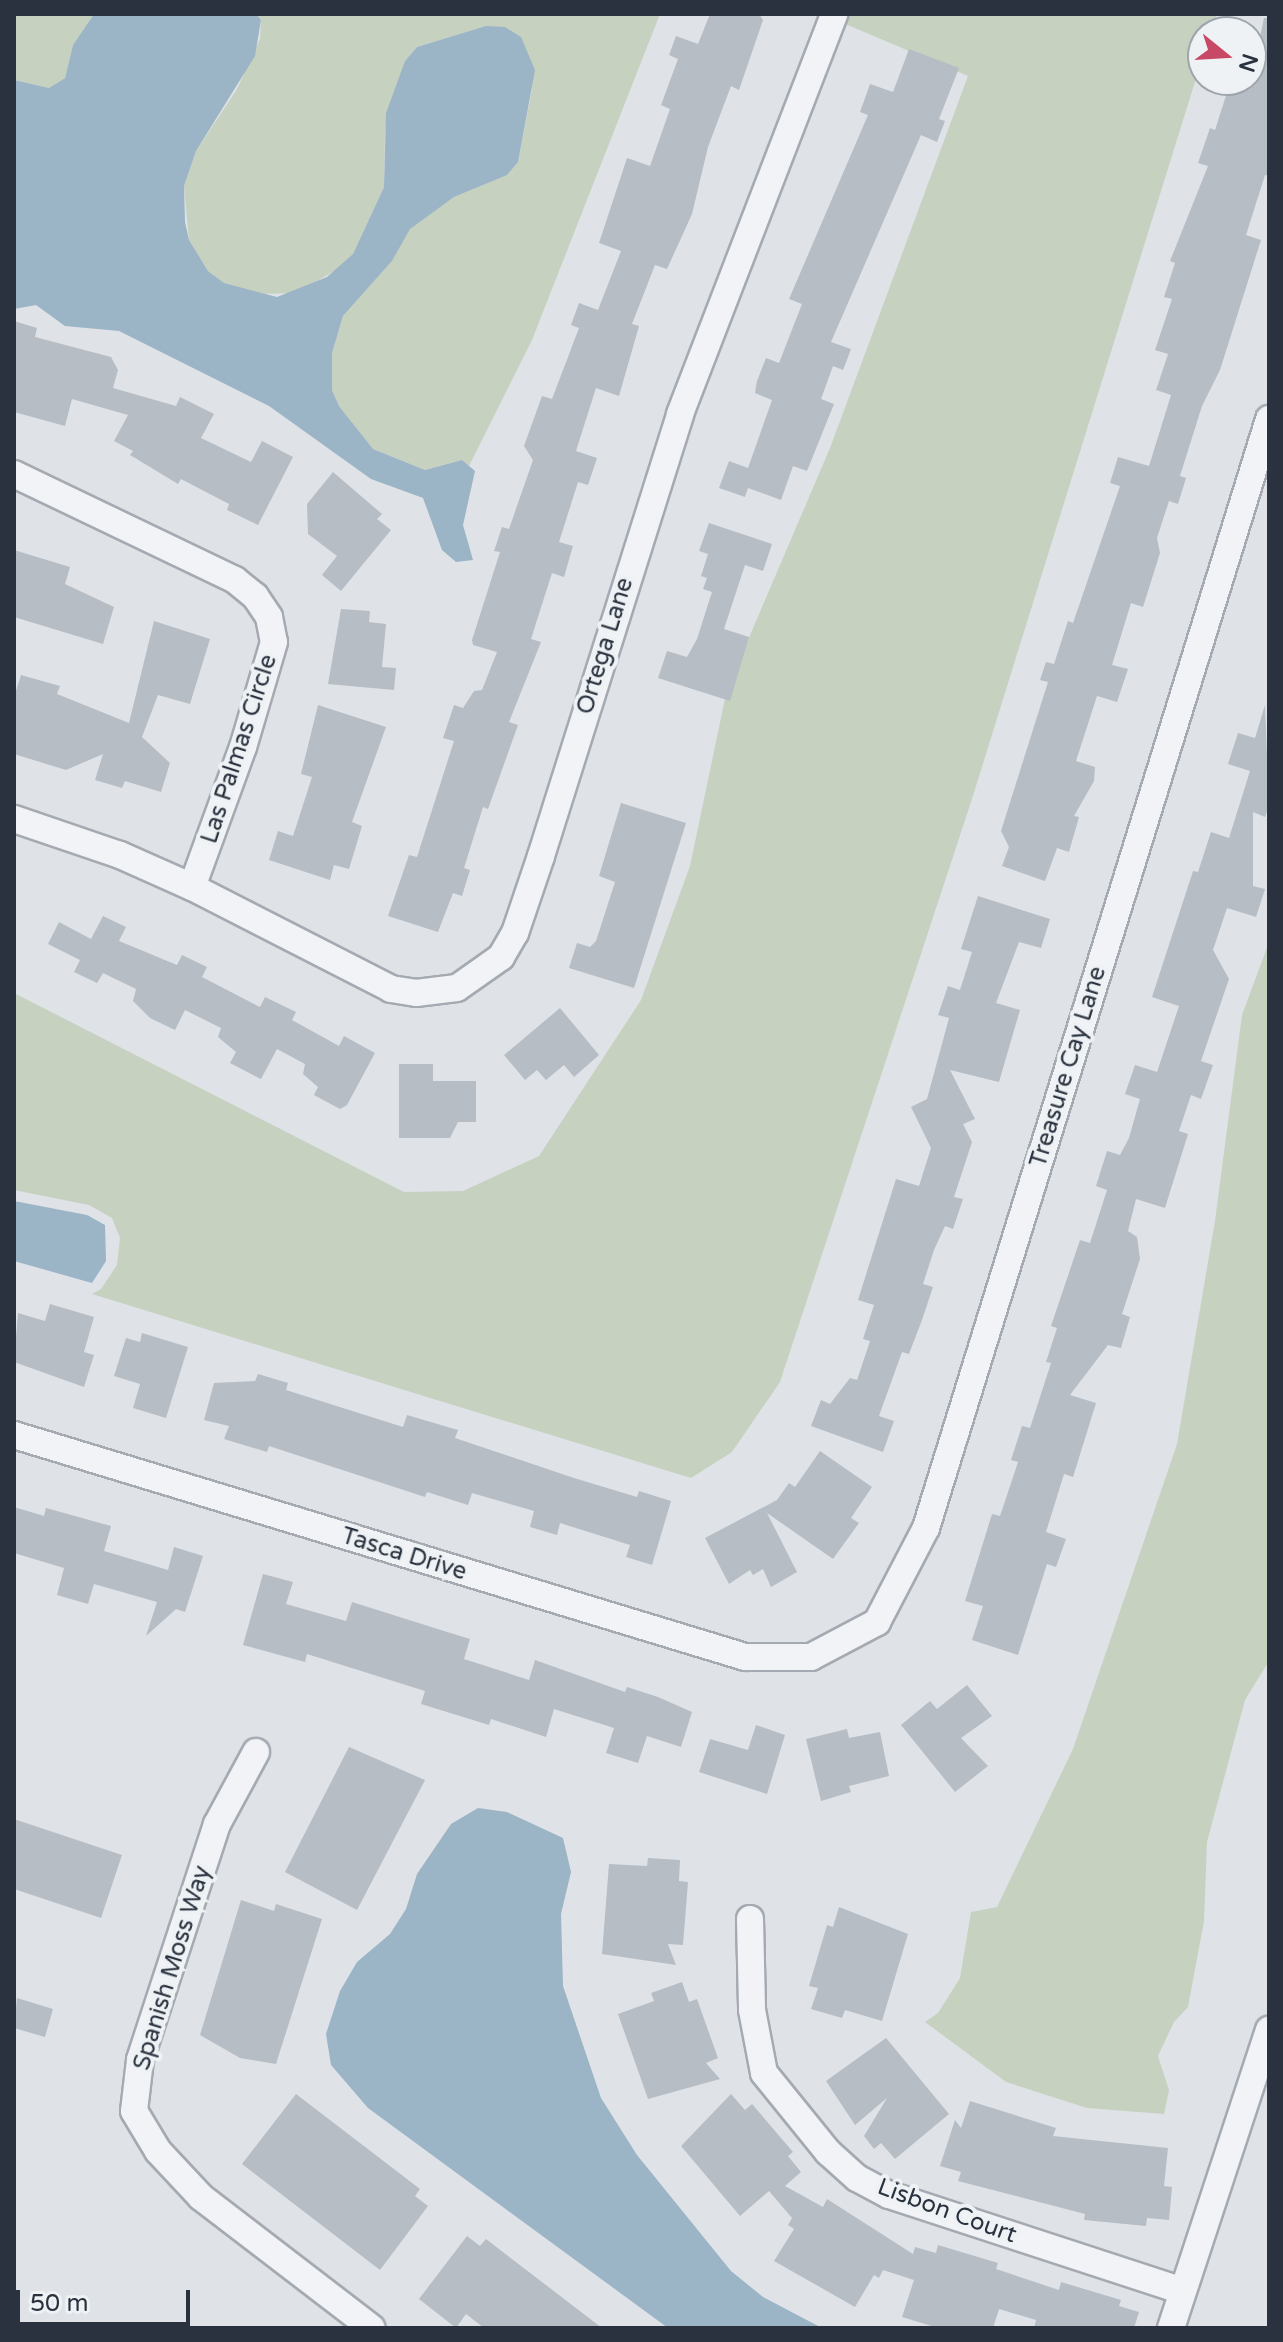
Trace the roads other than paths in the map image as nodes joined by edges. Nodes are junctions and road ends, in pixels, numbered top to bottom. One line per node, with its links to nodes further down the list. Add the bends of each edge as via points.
1 (834, 14): 5 (street, Ortega Lane, via 680,414 541,856 515,933 501,957 457,988 416,993 391,989)
2 (1269, 419): 7 (street, Treasure Cay Lane, via 926,1528 877,1622 811,1657)
3 (14, 474): 5 (street, Las Palmas Circle, via 223,573 255,596 269,617 274,642 269,667)
4 (14, 819): 5 (street, via 120,855)
5 (192, 887)
6 (14, 1435): 7 (street, Tasca Drive, via 714,1649 745,1657)
7 (797, 1658)
8 (256, 1752): 12 (street, Spanish Moss Way, via 217,1824 140,2060 134,2111 158,2151 201,2197)
9 (750, 1919): 11 (street, Lisbon Court, via 752,2010 764,2073 828,2152 857,2178 889,2195)
10 (1269, 2030): 11 (street)
11 (1182, 2291): 13 (street)
12 (372, 2328)
13 (1171, 2328)

